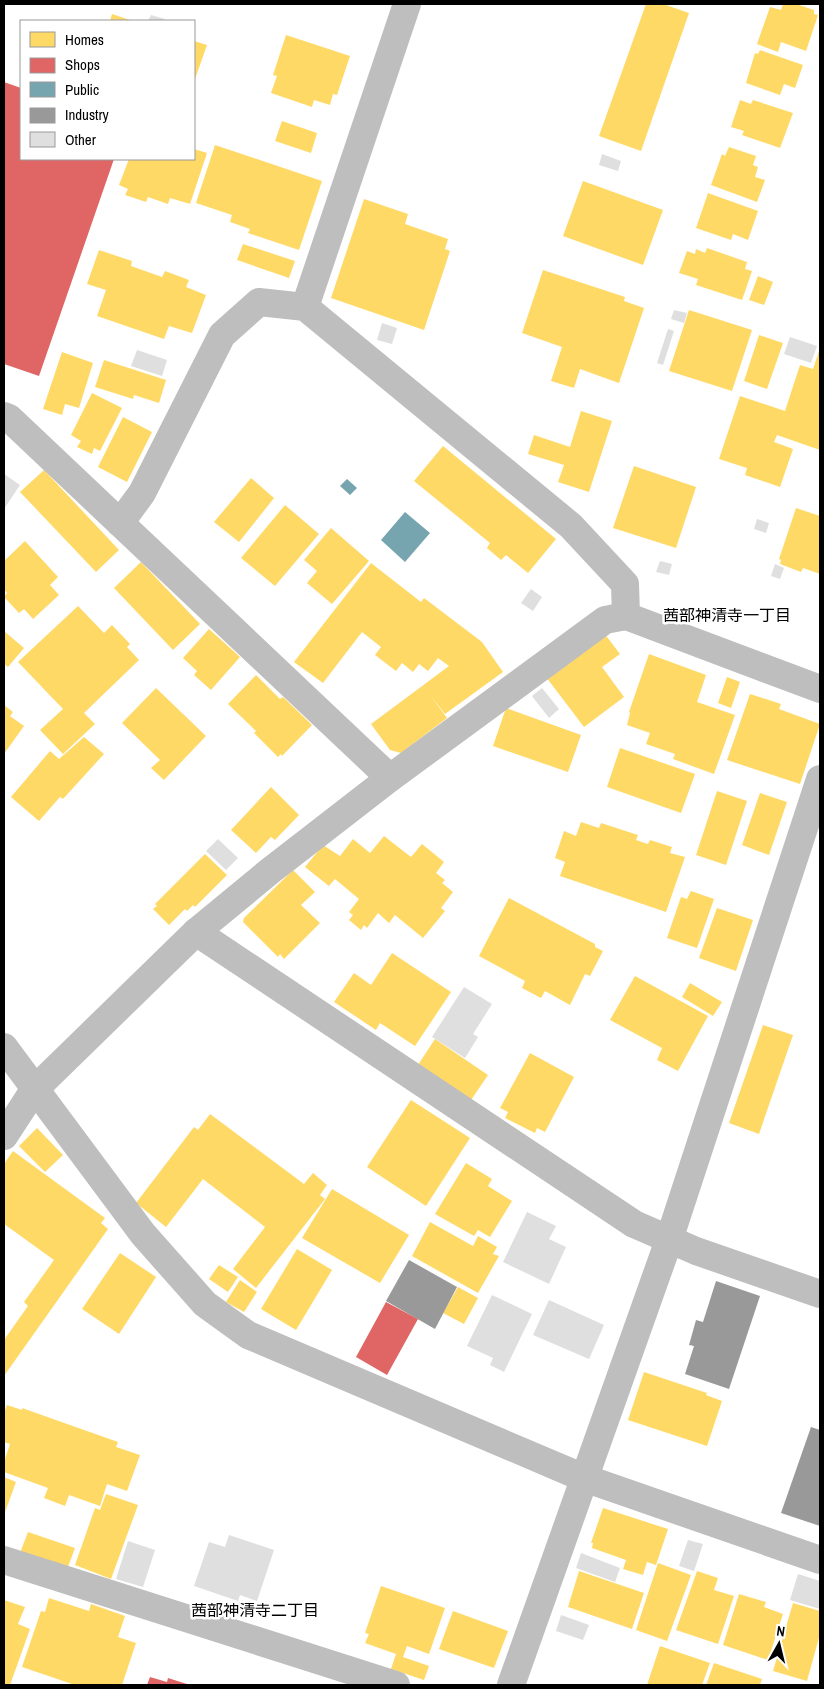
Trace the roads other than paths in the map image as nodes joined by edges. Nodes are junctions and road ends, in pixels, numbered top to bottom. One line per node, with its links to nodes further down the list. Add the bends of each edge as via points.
1 (407, 4): 2 (street)
2 (306, 307): 4 (street, via 259,302 222,335 142,493); 5 (street, via 571,526 625,584)
3 (4, 416): 4 (street)
4 (120, 523): 7 (street)
5 (626, 616): 6 (street); 7 (street, via 605,620)
6 (820, 689)
7 (390, 778): 9 (street, via 270,870)
8 (820, 779): 13 (street)
9 (196, 932): 11 (street); 13 (street, via 634,1224)
10 (4, 1047): 11 (street)
11 (34, 1090): 12 (street); 15 (street, via 143,1234 205,1304 248,1335)
12 (4, 1136)
13 (669, 1240): 14 (street); 15 (street)
14 (820, 1294)
15 (584, 1478): 17 (street); 19 (street)
16 (4, 1560): 18 (street)
17 (820, 1560)
18 (396, 1685)
19 (511, 1685)

